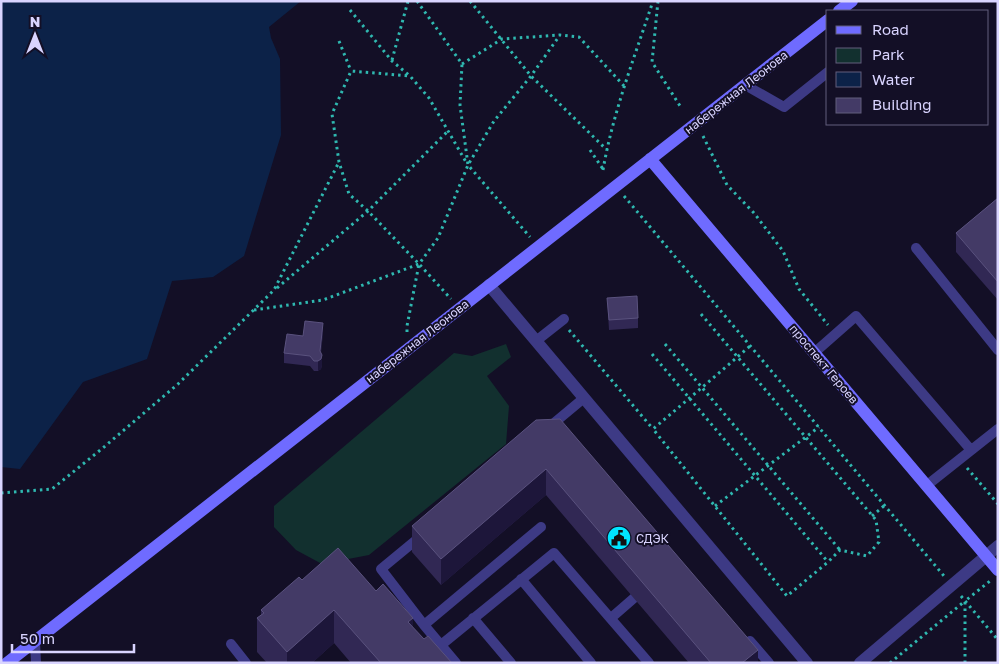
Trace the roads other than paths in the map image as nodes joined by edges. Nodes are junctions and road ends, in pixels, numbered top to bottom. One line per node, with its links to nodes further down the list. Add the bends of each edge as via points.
1 (852, 1): 2 (main road)
2 (840, 10)
3 (826, 22): 5 (main road, набережная Леонова)
4 (826, 74): 5 (lane, via 784,107)
5 (745, 85): 6 (main road, набережная Леонова)
6 (650, 159): 8 (main road, набережная Леонова); 12 (main road, проспект Героев)
7 (916, 248): 11 (lane)
8 (489, 285): 10 (street); 29 (main road, набережная Леонова)
9 (562, 320): 10 (lane)
10 (536, 341): 13 (street)
11 (998, 350)
12 (814, 353): 16 (lane, via 856,316); 17 (main road, проспект Героев)
13 (584, 398): 15 (lane, via 562,422); 40 (street)
14 (998, 429): 16 (lane)
15 (537, 437)
16 (971, 450): 17 (lane)
17 (926, 486): 21 (main road, проспект Героев)
18 (542, 527): 27 (lane)
19 (426, 532): 27 (lane, via 381,569)
20 (998, 546): 21 (street)
21 (986, 556): 22 (main road, проспект Героев); 41 (street)
22 (994, 574)
23 (521, 579): 25 (lane); 26 (lane, via 554,553); 38 (lane)
24 (634, 598): 26 (lane)
25 (473, 618): 31 (lane); 37 (lane)
26 (611, 618): 32 (lane)
27 (424, 625): 31 (lane)
28 (743, 633): 39 (lane)
29 (35, 641): 33 (main road, набережная Леонова); 34 (lane)
30 (231, 644): 35 (lane)
31 (441, 645): 36 (lane)
32 (648, 662)
33 (7, 663)
34 (36, 663)
35 (246, 663)
36 (456, 663)
37 (511, 663)
38 (591, 663)
39 (768, 663)
40 (807, 663)
41 (860, 663)

